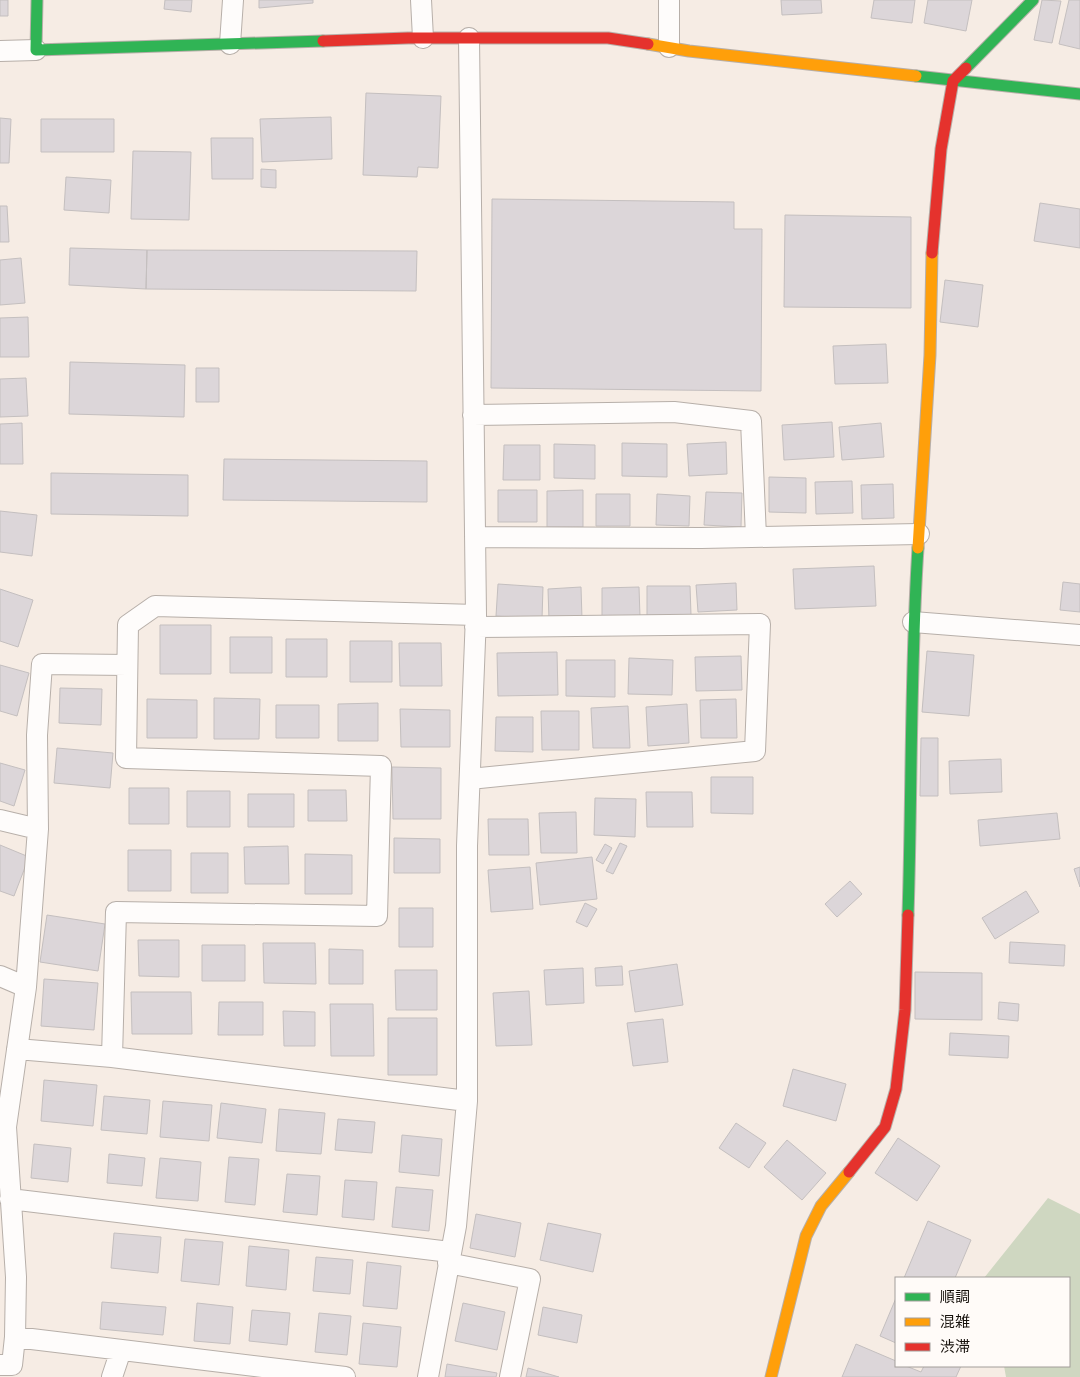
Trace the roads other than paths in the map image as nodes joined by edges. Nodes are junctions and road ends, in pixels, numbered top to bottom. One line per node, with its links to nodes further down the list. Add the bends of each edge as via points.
1 (37, 0): 10 (street)
2 (232, 0): 8 (street)
3 (421, 0): 6 (street)
4 (669, 0): 9 (street)
5 (1034, 0): 12 (street)
6 (423, 38): 7 (street); 8 (street)
7 (469, 38): 9 (street, via 608,38); 14 (street)
8 (230, 44): 10 (street)
9 (668, 47): 12 (street)
10 (36, 50): 11 (street)
11 (0, 51)
12 (953, 81): 13 (street); 15 (street, via 941,149 932,256 930,355)
13 (1080, 94)
14 (473, 415): 16 (street); 17 (street, via 674,412 751,421)
15 (918, 534): 17 (street); 19 (street)
16 (475, 537): 17 (street); 18 (street)
17 (756, 537)
18 (475, 621): 21 (street, via 155,606 128,625); 22 (street); 22 (street, via 760,624 755,752)
19 (913, 622): 20 (street); 40 (street, via 905,1010 896,1088 885,1127 821,1206 806,1236)
20 (1080, 635)
21 (127, 664): 24 (street, via 42,664 37,735); 28 (street, via 126,758 381,766 377,916 116,912)
22 (470, 779): 29 (street)
23 (0, 820): 24 (street)
24 (38, 829): 26 (street)
25 (0, 976): 26 (street)
26 (26, 987): 27 (street)
27 (17, 1049): 28 (street); 30 (street, via 6,1126)
28 (112, 1057): 29 (street)
29 (467, 1101): 31 (street, via 456,1226)
30 (10, 1199): 31 (street); 32 (street)
31 (449, 1258): 38 (street); 39 (street, via 530,1279)
32 (8, 1277): 33 (street)
33 (15, 1337): 34 (street); 35 (street, via 12,1366)
34 (121, 1350): 36 (street); 37 (street)
35 (0, 1365)
36 (112, 1377)
37 (345, 1377)
38 (428, 1377)
39 (510, 1377)
40 (771, 1377)

